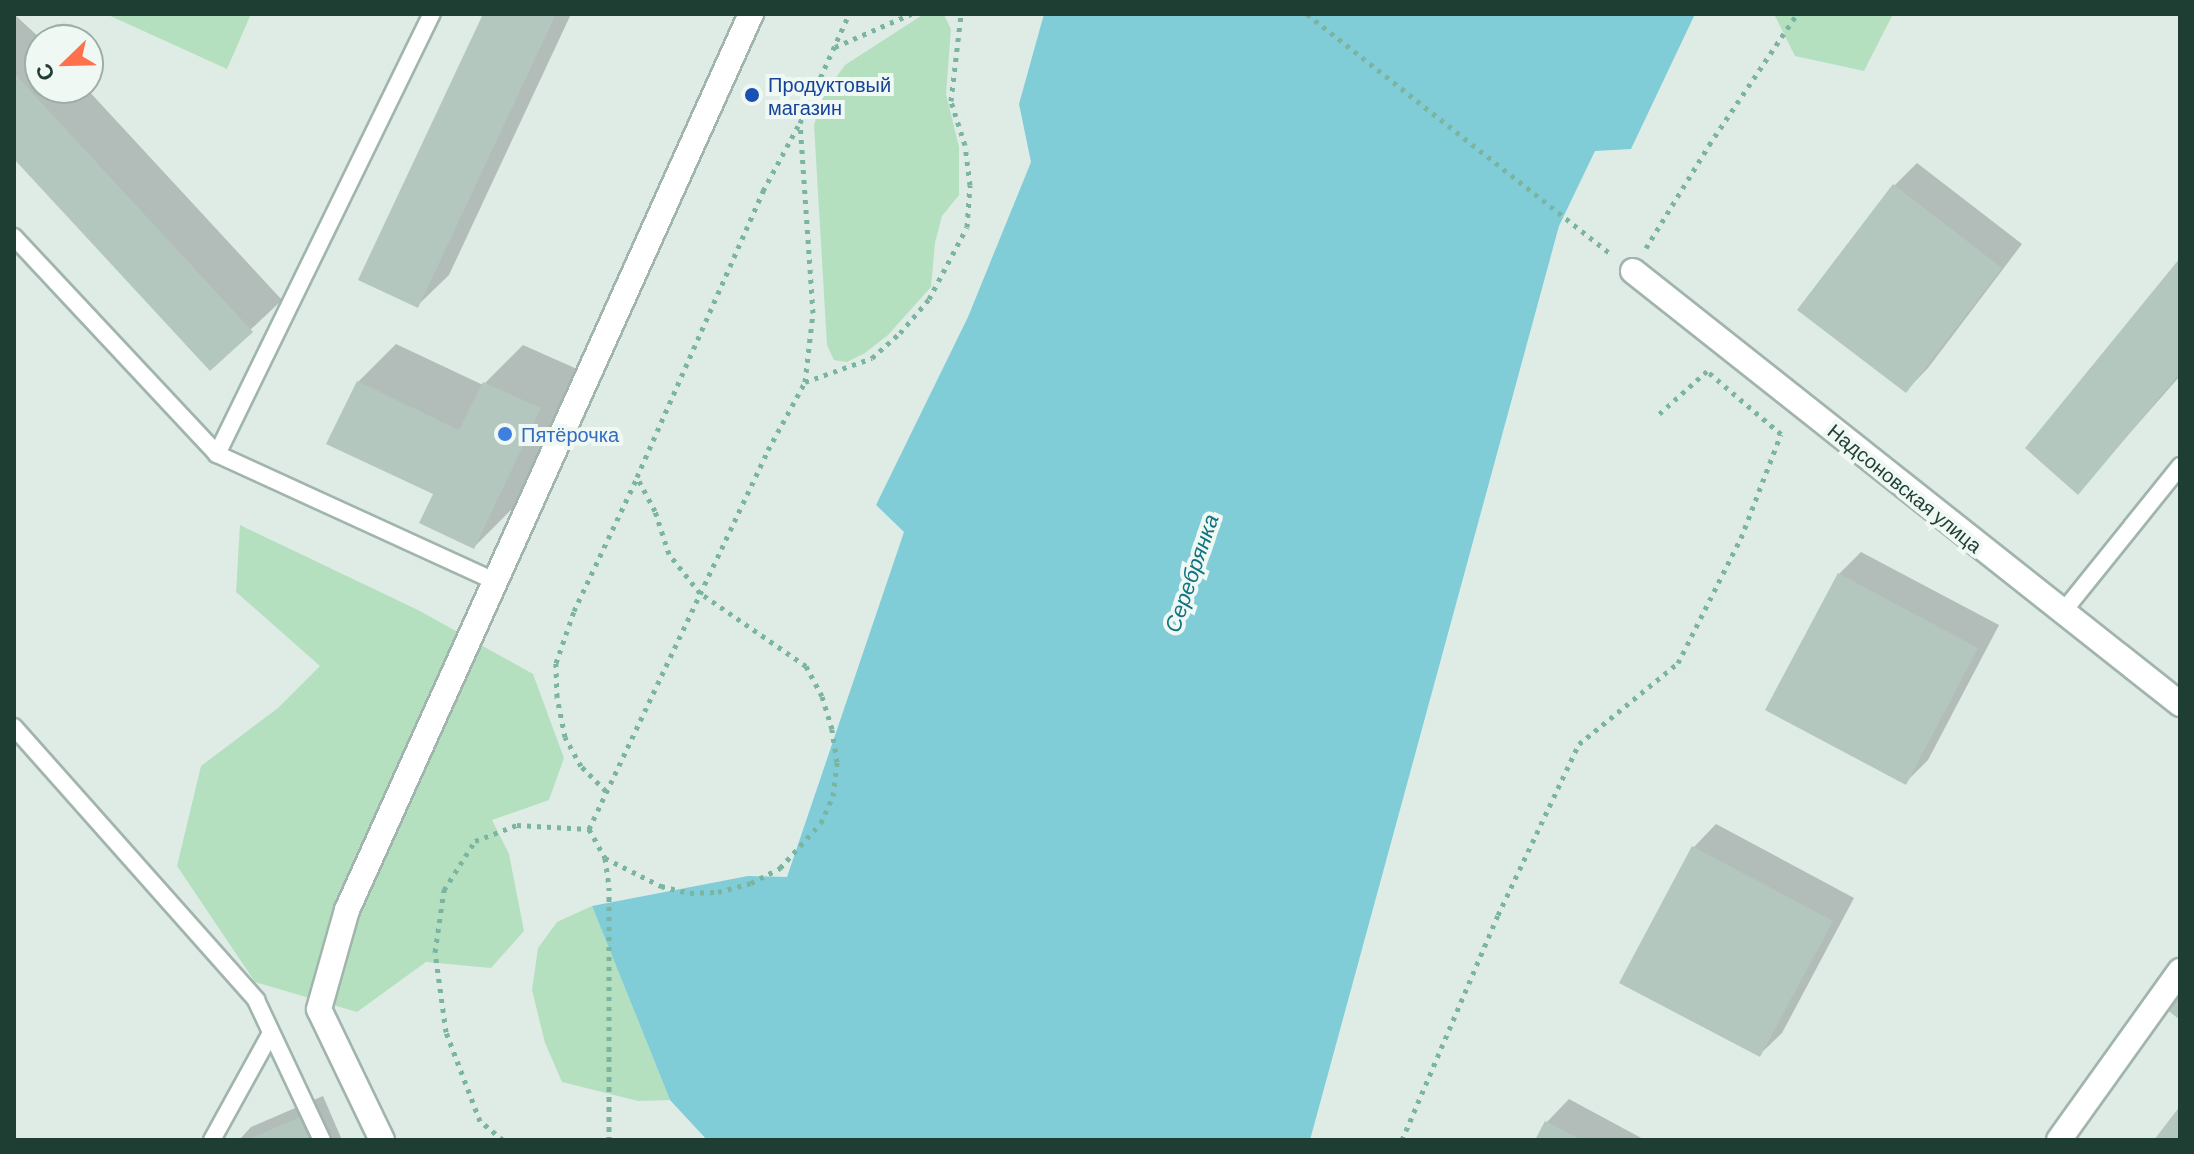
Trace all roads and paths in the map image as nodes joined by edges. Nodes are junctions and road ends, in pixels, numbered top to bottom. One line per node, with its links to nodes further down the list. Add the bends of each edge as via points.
1 (432, 14): 14 (lane)
2 (751, 14): 17 (street)
3 (849, 14): 8 (path)
4 (911, 14): 8 (path)
5 (961, 14): 12 (path, via 951,101 965,145 970,185 967,227 929,299 900,333 872,358)
6 (1307, 14): 11 (path)
7 (1797, 14): 11 (path)
8 (834, 47): 9 (path)
9 (800, 123): 12 (path, via 813,313); 16 (path, via 763,191)
10 (14, 237): 14 (lane)
11 (1633, 271): 19 (street, Надсоновская улица)
12 (805, 382): 18 (path)
13 (1659, 414): 32 (path, via 1707,371 1781,434 1741,538 1678,663 1579,744 1498,915)
14 (217, 454): 17 (lane)
15 (2180, 466): 19 (lane)
16 (637, 477): 18 (path, via 669,554); 22 (path, via 574,611 556,663 565,737 581,766)
17 (494, 581): 29 (street, via 347,910 319,1009)
18 (700, 593): 22 (path); 24 (path, via 806,666 822,696 837,762 833,796 821,823 780,868 718,892 690,893 643,878)
19 (2062, 613): 20 (street, Надсоновская улица)
20 (2180, 704)
21 (14, 727): 26 (lane, via 256,1000)
22 (606, 791): 23 (path)
23 (589, 829): 24 (path); 30 (path, via 517,825 475,841 444,890 435,952 446,1032 480,1121)
24 (605, 858): 31 (path)
25 (2180, 971): 33 (street)
26 (271, 1033): 27 (lane); 28 (lane)
27 (212, 1140)
28 (322, 1140)
29 (382, 1140)
30 (503, 1140)
31 (609, 1140)
32 (1402, 1140)
33 (2059, 1140)

